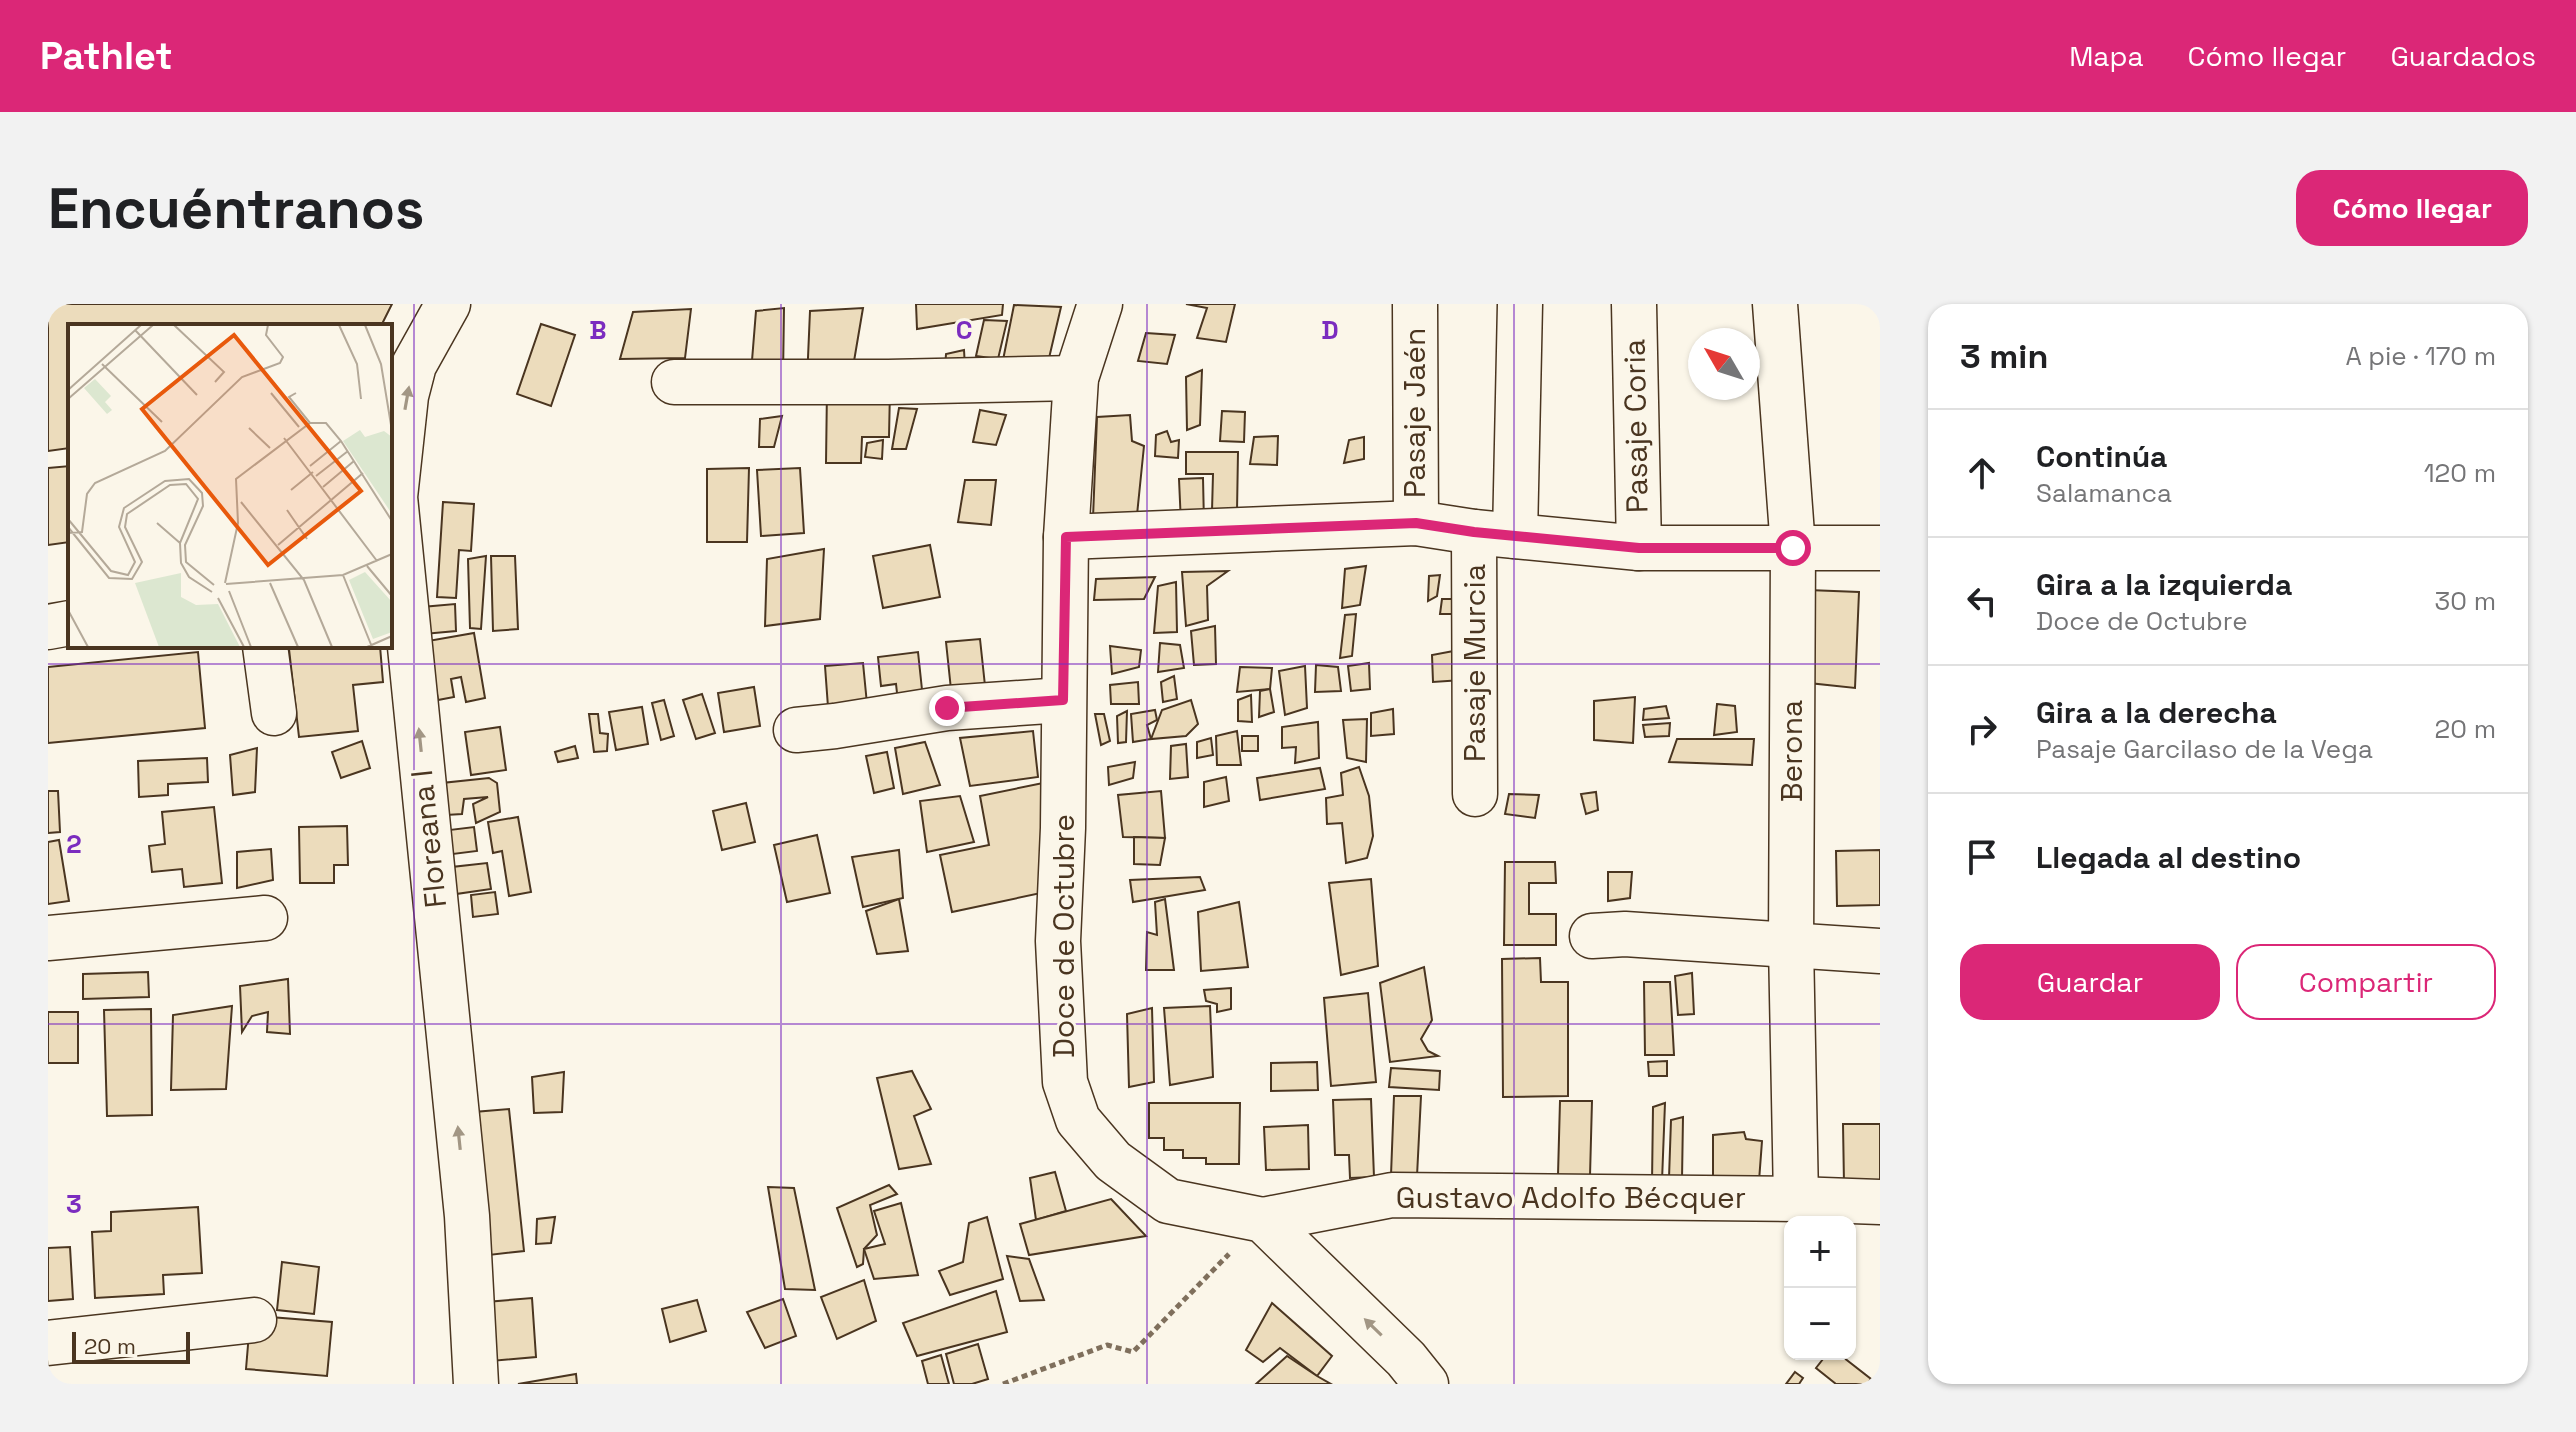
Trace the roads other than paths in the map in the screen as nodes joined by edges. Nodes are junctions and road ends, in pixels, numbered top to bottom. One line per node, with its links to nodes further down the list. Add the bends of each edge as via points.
1 (448, 304): 32 (street, Floreana I, one-way to 1, via 467,1216 395,497 414,365)
2 (1100, 304): 7 (street, Doce de Octubre)
3 (1415, 304): 9 (street, Pasaje Jaén)
4 (1520, 304): 10 (street, Pasaje Murcia)
5 (1634, 304): 12 (street, Pasaje Coria)
6 (1775, 304): 13 (street, Berona)
7 (1076, 378): 8 (street); 11 (street, Doce de Octubre)
8 (674, 382)
9 (1416, 523): 10 (street); 11 (street)
10 (1495, 534): 12 (street); 21 (street, Pasaje Murcia)
11 (1066, 537): 18 (street, Doce de Octubre)
12 (1639, 548): 13 (street)
13 (1793, 548): 14 (street); 25 (street, Berona)
14 (1880, 548)
15 (68, 623): 16 (street)
16 (48, 627)
17 (265, 648): 19 (street)
18 (1063, 700): 20 (street, via 947,708); 29 (street, Doce de Octubre, via 1058,941 1065,1082 1078,1120 1113,1161 1168,1201)
19 (274, 713)
20 (796, 730)
21 (1475, 794)
22 (265, 918): 24 (street)
23 (1592, 936): 25 (street)
24 (48, 938)
25 (1791, 944): 26 (street); 27 (street, Berona)
26 (1880, 951)
27 (1796, 1199): 28 (street, Gustavo Adolfo Bécquer); 29 (street, Gustavo Adolfo Bécquer, via 1392,1195)
28 (1880, 1202)
29 (1263, 1220): 33 (street, one-way to 29)
30 (254, 1320): 31 (street)
31 (48, 1343)
32 (476, 1384)
33 (1426, 1384)

